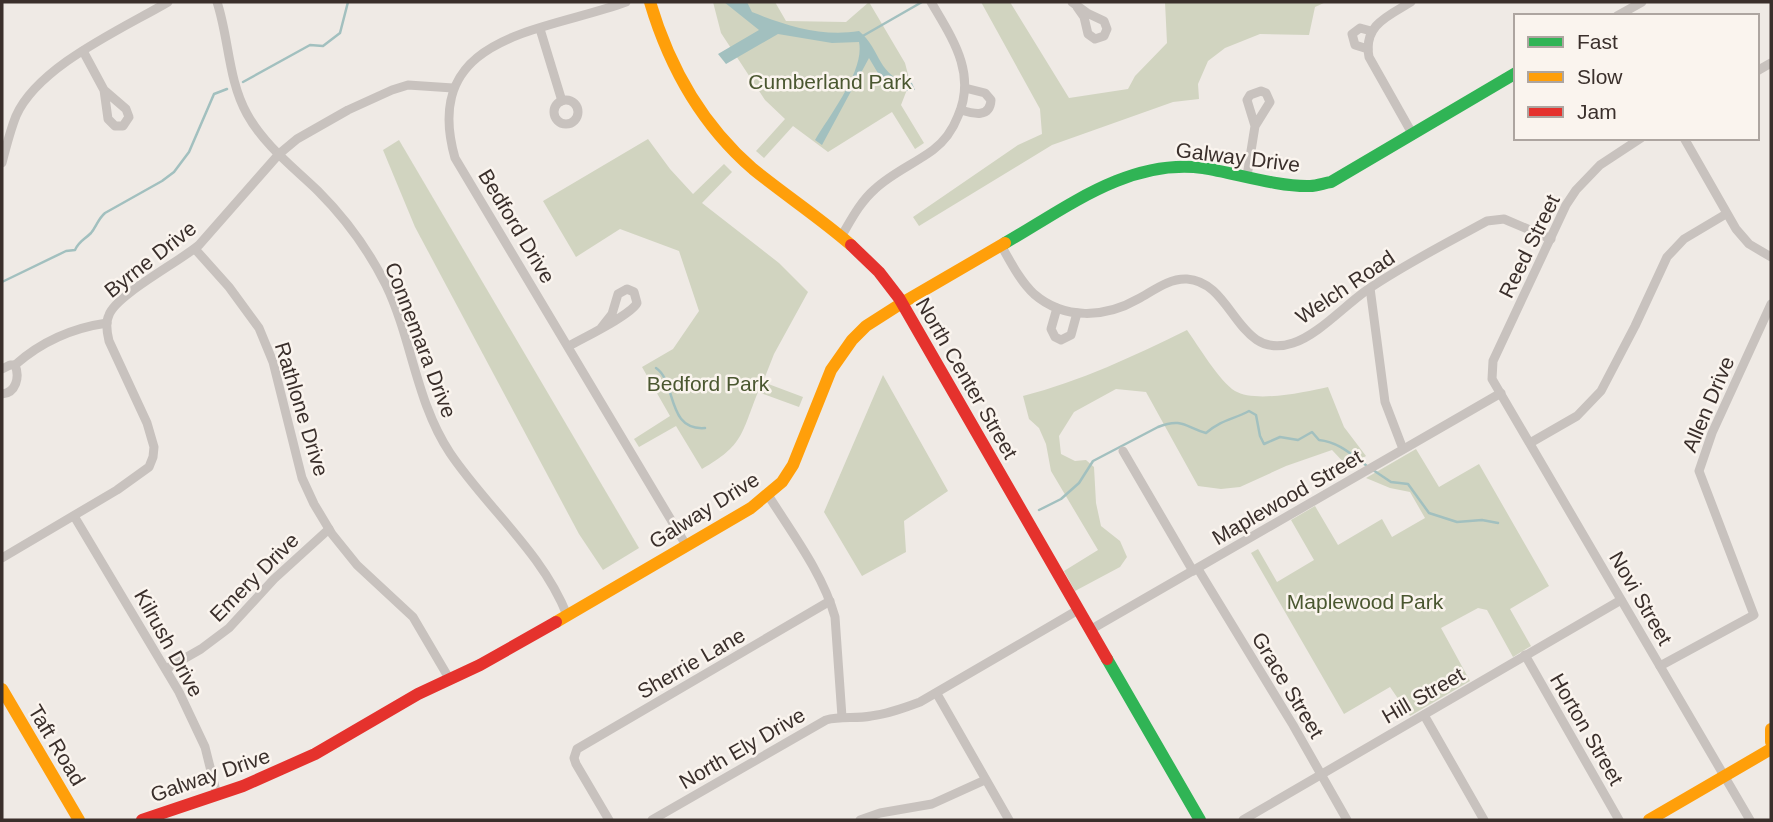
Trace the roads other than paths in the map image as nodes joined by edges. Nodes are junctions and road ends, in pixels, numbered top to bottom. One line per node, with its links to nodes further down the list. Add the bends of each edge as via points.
1 (169, 2): 12 (street)
2 (217, 2): 23 (street, Connemara Drive, via 234,82 246,112)
3 (626, 2): 9 (street, Bedford Drive)
4 (650, 2): 27 (street, North Center Street, via 673,64 706,118 744,161)
5 (931, 2): 15 (street, via 959,51)
6 (1411, 2): 10 (street)
7 (1642, 2): 8 (street)
8 (1621, 14)
9 (540, 29): 14 (street, Bedford Drive, via 476,57); 17 (street)
10 (1371, 31): 11 (street); 11 (street, via 1360,28 1352,34 1355,45)
11 (1368, 49): 20 (street)
12 (83, 51): 16 (street); 24 (street, via 45,78 27,99)
13 (1514, 74): 20 (street, Galway Drive)
14 (453, 88): 23 (street, Byrne Drive, via 408,85 392,90 329,121); 39 (street, Bedford Drive, via 448,123 455,158)
15 (965, 88): 18 (street); 18 (street, via 989,95 991,105 980,114)
16 (104, 90)
17 (562, 101)
18 (961, 110): 27 (street, via 940,144 873,190)
19 (1255, 126): 25 (street)
20 (1413, 135): 25 (street, Galway Drive, via 1322,184)
21 (1638, 140): 28 (street, Reed Street, via 1586,177 1566,205)
22 (1685, 140): 26 (street)
23 (279, 153): 30 (street, Byrne Drive); 56 (street, Connemara Drive, via 320,193 369,255 387,286 436,429 538,563)
24 (2, 163)
25 (1248, 176): 29 (street, Galway Drive, via 1180,167 1128,175)
26 (1727, 214): 31 (street, via 1749,244); 44 (street, via 1684,239 1667,257 1601,391 1577,416)
27 (841, 237): 33 (street, North Center Street, via 877,269)
28 (1551, 239): 32 (street, Welch Road, via 1504,219 1487,221); 42 (street, Reed Street, via 1493,361 1492,379)
29 (1001, 245): 33 (street, Galway Drive); 35 (street, Welch Road, via 1032,293)
30 (195, 249): 37 (street, Byrne Drive, via 124,297); 49 (street, Rathlone Drive, via 259,328 273,362 302,478)
31 (1771, 257)
32 (1370, 288): 36 (street, Welch Road, via 1307,336 1279,346 1256,340 1212,288 1186,279 1172,281 1114,310); 45 (street, via 1385,402)
33 (902, 303): 47 (street, Galway Drive, via 866,326 841,355 793,465); 55 (street, North Center Street)
34 (1771, 304): 59 (street, Allen Drive, via 1699,471 1754,615)
35 (1057, 308): 36 (street, Welch Road); 36 (street, via 1051,329 1061,340 1071,335)
36 (1077, 313)
37 (107, 323): 40 (street, via 58,336); 48 (street, Byrne Drive, via 109,341 148,423 153,457 137,476)
38 (601, 328): 38 (street, via 634,309 634,292 627,289 618,294 612,314); 39 (street)
39 (569, 346): 50 (street, Bedford Drive)
40 (15, 365): 41 (street); 43 (street, via 13,389)
41 (2, 369)
42 (1500, 393): 44 (street, Novi Street); 45 (street, Maplewood Street)
43 (2, 394)
44 (1531, 443): 53 (street, Novi Street)
45 (1404, 449): 52 (street, Maplewood Street)
46 (1123, 451): 52 (street, Grace Street)
47 (768, 495): 50 (street, Galway Drive); 54 (street)
48 (74, 516): 51 (street, Byrne Drive); 60 (street, Kilrush Drive)
49 (329, 529): 60 (street, Emery Drive, via 229,628); 61 (street, Rathlone Drive, via 357,565 413,617)
50 (686, 545): 56 (street, Galway Drive)
51 (2, 558)
52 (1195, 570): 57 (street, Maplewood Street); 69 (street, Grace Street)
53 (1621, 600): 58 (street, Hill Street); 59 (street, Novi Street)
54 (830, 601): 65 (street); 76 (street, Sherrie Lane, via 577,749 574,758)
55 (1078, 610): 57 (street, North Center Street); 63 (street, North Ely Drive)
56 (567, 615): 61 (street, Galway Drive)
57 (1090, 630): 73 (street, North Center Street)
58 (1525, 656): 64 (street, Hill Street); 83 (street, Horton Street)
59 (1660, 666): 70 (street, Novi Street)
60 (166, 669): 72 (street, Kilrush Drive, via 200,736)
61 (450, 680): 72 (street, Galway Drive, via 292,766)
62 (2, 689): 74 (street, Taft Road)
63 (937, 694): 65 (street, North Ely Drive, via 896,711); 71 (street)
64 (1424, 715): 69 (street, Hill Street); 82 (street)
65 (842, 717): 77 (street, North Ely Drive, via 826,720)
66 (1771, 729): 67 (street)
67 (1771, 743)
68 (1771, 749): 70 (street)
69 (1321, 775): 80 (street, Hill Street); 81 (street, Grace Street)
70 (1724, 776): 84 (street); 85 (street, Novi Street)
71 (985, 780): 78 (street, via 932,804); 79 (street)
72 (217, 794): 75 (street, Galway Drive)
73 (1195, 818)
74 (79, 820)
75 (142, 820)
76 (609, 820)
77 (652, 820)
78 (860, 820)
79 (1009, 820)
80 (1243, 820)
81 (1347, 820)
82 (1484, 820)
83 (1619, 820)
84 (1649, 820)
85 (1750, 820)

